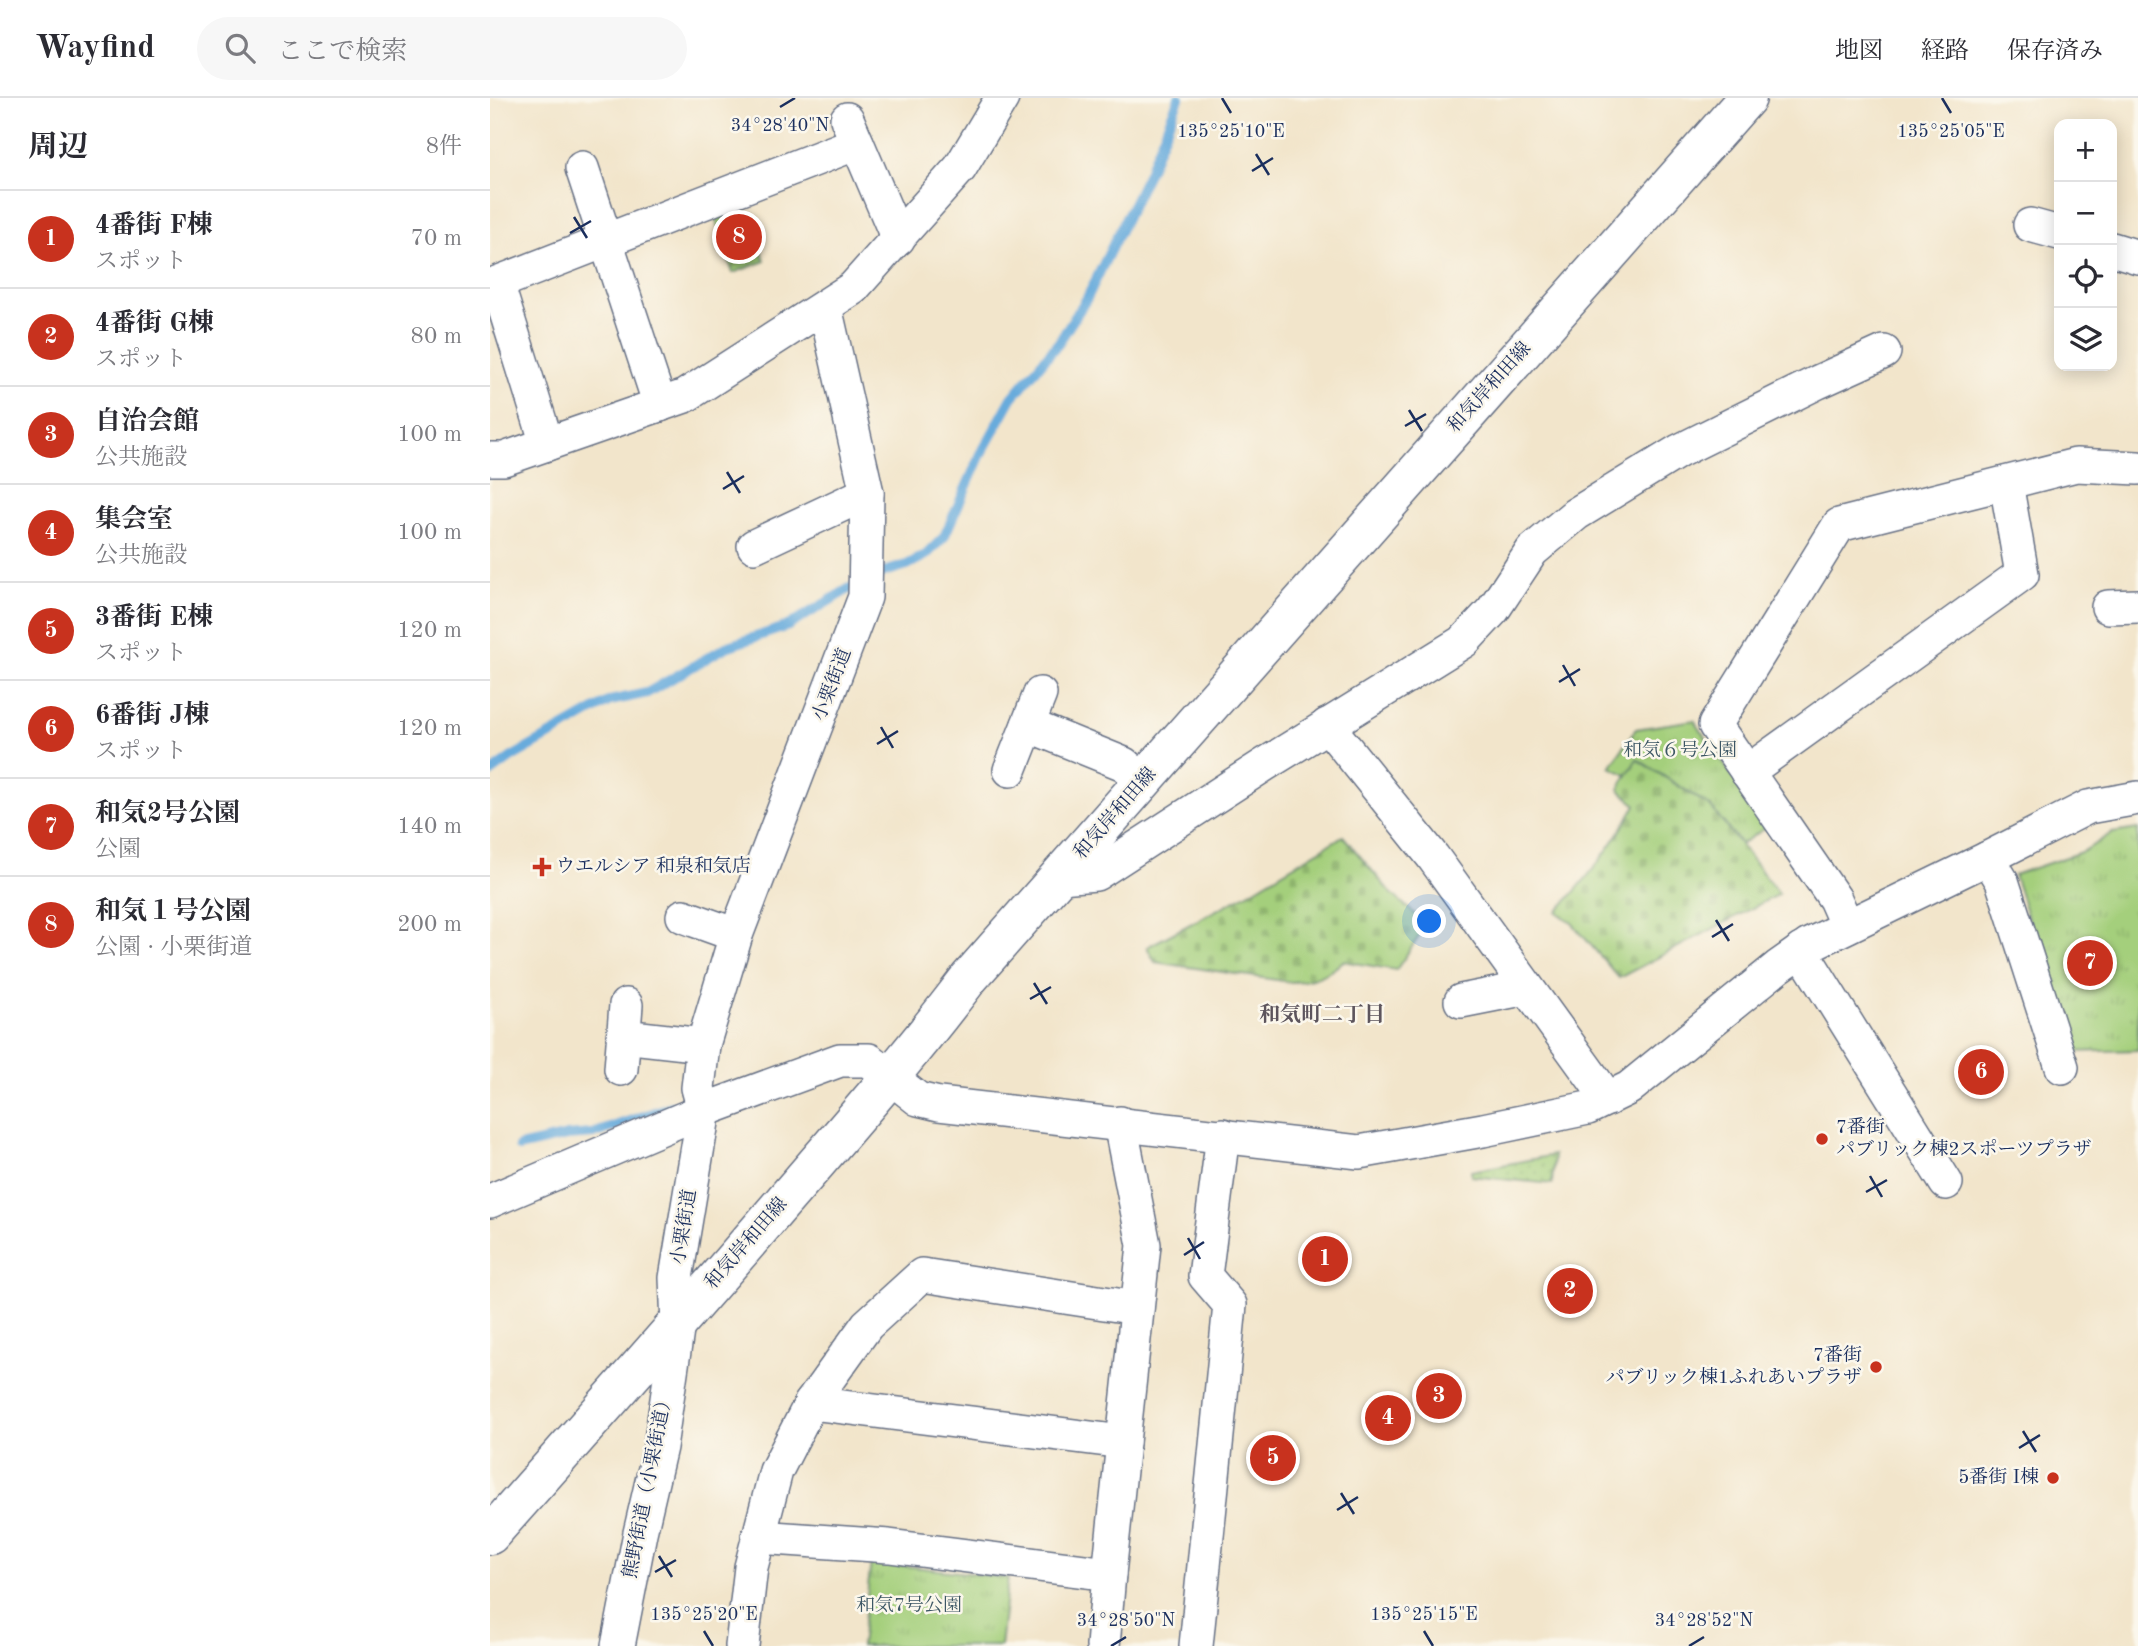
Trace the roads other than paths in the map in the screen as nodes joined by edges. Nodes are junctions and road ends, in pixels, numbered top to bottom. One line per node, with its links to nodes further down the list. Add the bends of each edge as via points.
1 (1002, 98): 4 (street, via 960,168)
2 (1748, 98): 22 (main road, 和気岸和田線)
3 (582, 168): 5 (street)
4 (898, 239): 5 (street, via 852,131); 8 (street, via 853,288)
5 (606, 241): 10 (street); 11 (street, via 497,283)
6 (2117, 251): 7 (street)
7 (2138, 257)
8 (825, 307): 10 (street, via 685,396); 15 (street, 小栗街道)
9 (1884, 352): 19 (street, via 1679,451 1576,514 1532,551 1493,610 1464,641)
10 (660, 405): 11 (street)
11 (547, 444): 12 (street, via 504,459)
12 (490, 459)
13 (2138, 468): 14 (street, via 2076,465)
14 (2006, 483): 21 (street, via 2022,573); 21 (street, via 1839,525 1715,725)
15 (867, 494): 16 (street); 28 (street, 小栗街道, via 865,597)
16 (754, 546)
17 (1040, 694): 18 (street)
18 (1028, 725): 20 (street); 22 (street, via 1124,764)
19 (1327, 725): 25 (street, via 1096,874); 30 (street, via 1433,857)
20 (1010, 770)
21 (1747, 772): 27 (street, via 1835,899)
22 (1144, 781): 25 (main road, 和気岸和田線)
23 (2138, 798): 24 (street, via 2088,807)
24 (1988, 858): 27 (street); 34 (street, via 2001,881)
25 (1060, 877): 35 (main road, 和気岸和田線, via 969,978)
26 (683, 916): 28 (street)
27 (1847, 926): 29 (street)
28 (736, 935): 33 (street, 小栗街道)
29 (1801, 950): 36 (street, via 1629,1088); 40 (street)
30 (1527, 988): 31 (street); 36 (street)
31 (1461, 1002)
32 (623, 1037): 33 (street)
33 (703, 1045): 37 (street, 小栗街道, via 698,1088)
34 (2062, 1067)
35 (891, 1077): 37 (street, via 869,1060 840,1060); 38 (street, via 918,1099 939,1104); 43 (main road, 和気岸和田線)
36 (1608, 1099): 39 (street, via 1588,1108 1359,1152)
37 (704, 1111): 41 (street); 43 (street, 小栗街道, via 676,1278)
38 (1120, 1123): 39 (street); 42 (street, via 1144,1245)
39 (1223, 1135): 52 (street, via 1205,1276 1230,1305)
40 (1946, 1183)
41 (490, 1201)
42 (1137, 1308): 44 (street, via 922,1275 867,1325); 45 (street)
43 (678, 1324): 46 (main road, 和気岸和田線); 49 (street, 熊野街道（小栗街道）, via 660,1447)
44 (811, 1403): 45 (street); 47 (street, via 776,1471)
45 (1123, 1442): 48 (street)
46 (490, 1535)
47 (758, 1538): 48 (street, via 890,1546); 50 (street)
48 (1109, 1574): 51 (street)
49 (618, 1646)
50 (742, 1646)
51 (1103, 1646)
52 (1196, 1646)

